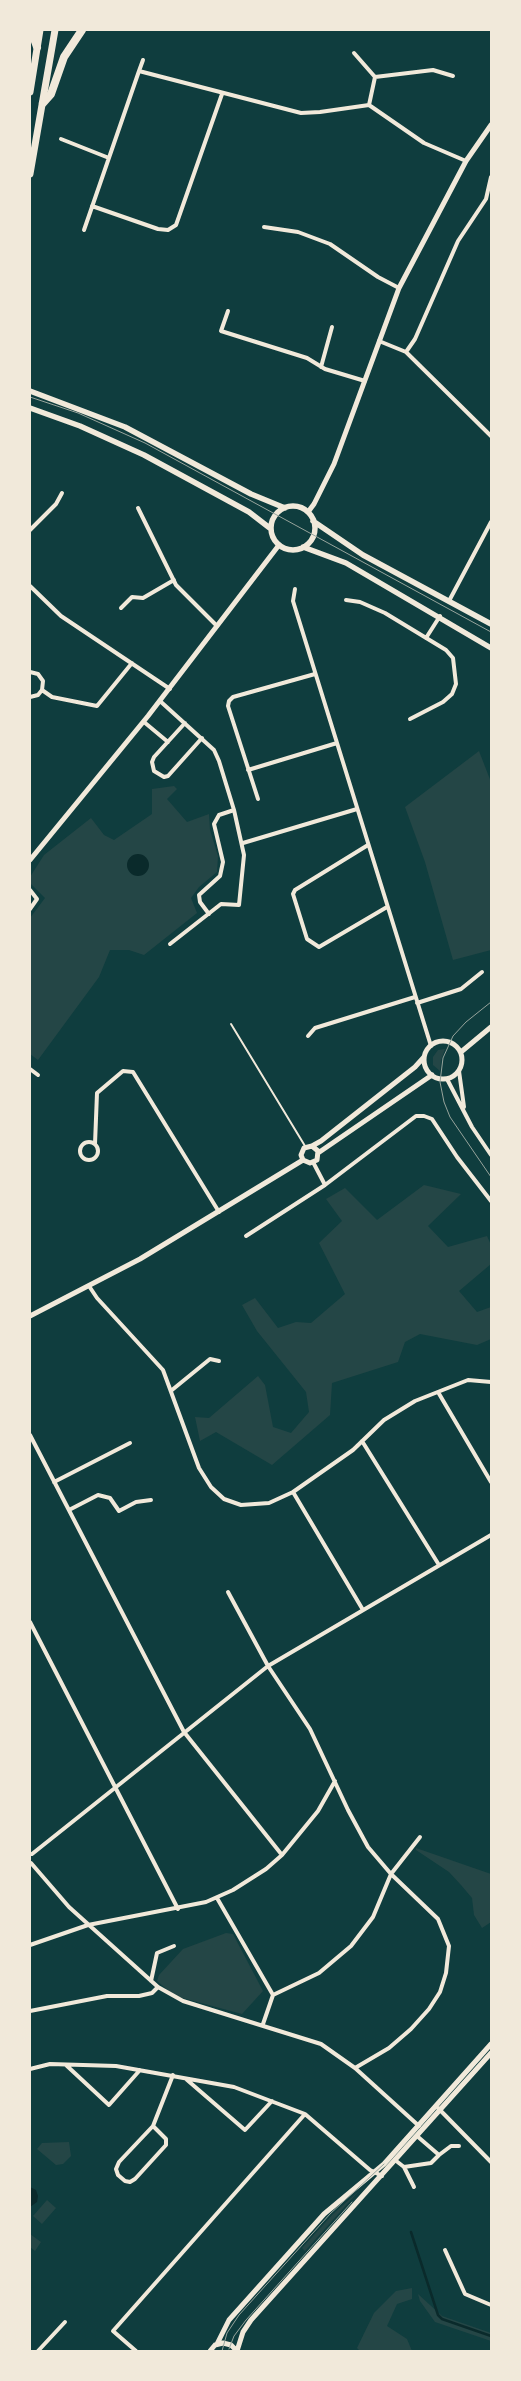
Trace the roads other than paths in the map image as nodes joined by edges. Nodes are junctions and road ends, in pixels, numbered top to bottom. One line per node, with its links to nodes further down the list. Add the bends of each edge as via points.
1 (34, 30): 5 (highway)
2 (40, 30): 5 (highway)
3 (55, 30): 13 (highway)
4 (82, 30): 13 (highway, via 64,56 51,94)
5 (37, 47): 11 (highway)
6 (354, 53): 10 (street)
7 (142, 60): 8 (street)
8 (139, 71): 12 (street); 17 (street)
9 (453, 76): 10 (street, via 433,70)
10 (375, 77): 14 (street)
11 (30, 90)
12 (222, 94): 14 (street, via 301,113); 21 (street, via 176,225 168,230 158,229)
13 (43, 103): 19 (highway)
14 (369, 105): 18 (street, via 424,143)
15 (491, 125): 18 (street)
16 (60, 139): 17 (street)
17 (109, 158): 21 (street)
18 (466, 161): 24 (street)
19 (30, 174)
20 (491, 177): 28 (street, via 486,199 458,241)
21 (92, 206): 23 (street)
22 (264, 228): 24 (street, via 314,237)
23 (84, 230)
24 (398, 288): 27 (street)
25 (228, 311): 29 (street, via 221,331 306,358)
26 (332, 328): 29 (street)
27 (379, 341): 28 (street); 30 (street)
28 (406, 352): 33 (street)
29 (321, 366): 30 (street)
30 (365, 381): 37 (street, via 334,464)
31 (30, 391): 36 (main road, via 125,427 251,494)
32 (30, 408): 40 (main road, via 144,455 249,512)
33 (491, 436)
34 (62, 493): 41 (street, via 56,504)
35 (138, 508): 44 (street)
36 (285, 508): 37 (main road, via 297,507); 40 (main road, via 275,516)
37 (308, 512): 38 (main road)
38 (313, 521): 43 (main road, via 313,536); 48 (main road, via 347,546)
39 (491, 522): 48 (street)
40 (271, 529): 42 (main road)
41 (30, 530)
42 (280, 545): 43 (main road, via 291,549); 52 (street)
43 (303, 547): 50 (main road, via 346,562)
44 (174, 580): 49 (street, via 143,598 132,597); 52 (street)
45 (30, 586): 55 (street, via 61,616)
46 (295, 589): 57 (street, via 293,601)
47 (346, 600): 53 (street, via 360,602 385,613)
48 (449, 601): 51 (main road)
49 (121, 608)
50 (440, 616): 53 (street); 54 (main road)
51 (491, 624)
52 (217, 626): 58 (street)
53 (426, 638): 62 (street, via 453,658 456,684 452,694 443,702)
54 (491, 648)
55 (132, 663): 58 (street); 59 (street, via 97,706 52,696)
56 (30, 672): 59 (street, via 38,674 43,681)
57 (315, 674): 67 (street); 68 (street, via 233,697 229,701)
58 (170, 688): 61 (street)
59 (42, 690): 60 (street)
60 (30, 697)
61 (160, 701): 63 (street); 64 (street)
62 (410, 719)
63 (144, 722): 66 (street); 74 (street)
64 (185, 723): 65 (street); 66 (street)
65 (202, 738): 66 (street, via 164,777 154,771 152,762); 71 (street, via 214,750 219,761)
66 (168, 742)
67 (337, 743): 68 (street); 70 (street)
68 (248, 770): 69 (street)
69 (258, 799)
70 (357, 809): 72 (street); 73 (street)
71 (234, 810): 72 (street); 78 (street, via 218,815 214,824 224,862 220,876 199,895)
72 (243, 843): 78 (street, via 239,906 221,904)
73 (368, 845): 76 (street); 76 (street, via 295,890 307,939 319,947)
74 (30, 860)
75 (30, 890): 77 (street, via 37,899)
76 (387, 907): 81 (street)
77 (30, 909)
78 (208, 914): 79 (street)
79 (170, 944)
80 (482, 972): 82 (street, via 461,989)
81 (415, 997): 82 (street); 85 (street, via 315,1028)
82 (417, 1003): 86 (street)
83 (231, 1024): 97 (lane)
84 (491, 1027): 87 (street)
85 (308, 1036)
86 (430, 1046): 87 (street, via 448,1041); 88 (street)
87 (461, 1052): 90 (street, via 463,1062)
88 (424, 1057): 92 (street, via 426,1068); 96 (street)
89 (30, 1070): 91 (street)
90 (459, 1072): 93 (street); 94 (street)
91 (38, 1075)
92 (432, 1075): 93 (street); 98 (street)
93 (447, 1079): 94 (street)
94 (465, 1112): 99 (street)
95 (95, 1144): 95 (street, via 88,1142 80,1146 81,1157 88,1161 96,1157 98,1148); 104 (street, via 97,1093 123,1071 133,1072)
96 (312, 1146): 97 (street); 98 (street)
97 (305, 1147): 100 (street, via 301,1153)
98 (318, 1153): 101 (street)
99 (491, 1155)
100 (303, 1160): 101 (street); 104 (street)
101 (314, 1162): 102 (street)
102 (325, 1185): 103 (street, via 406,1122 416,1116 424,1116 432,1119); 105 (street)
103 (491, 1201)
104 (219, 1212): 106 (street)
105 (246, 1236)
106 (89, 1286): 107 (street); 110 (street, via 96,1298 163,1370)
107 (30, 1316)
108 (220, 1361): 110 (street, via 210,1359)
109 (491, 1382): 111 (street, via 468,1380)
110 (172, 1390): 117 (street, via 199,1468 217,1493 232,1503 250,1506 269,1504)
111 (438, 1392): 113 (street, via 403,1407); 116 (street)
112 (30, 1435): 115 (street)
113 (362, 1441): 117 (street, via 338,1462); 121 (street)
114 (130, 1444): 115 (street)
115 (54, 1482): 119 (street)
116 (491, 1482)
117 (293, 1492): 123 (street)
118 (151, 1500): 119 (street, via 136,1502 120,1511 110,1498 98,1495)
119 (69, 1510): 126 (street)
120 (491, 1534): 121 (street)
121 (439, 1565): 123 (street)
122 (228, 1592): 125 (street)
123 (363, 1610): 125 (street)
124 (30, 1622): 128 (street)
125 (268, 1666): 126 (street); 127 (street, via 310,1730)
126 (184, 1732): 128 (street); 131 (street)
127 (335, 1781): 131 (street, via 318,1811); 133 (street, via 368,1846)
128 (115, 1788): 130 (street); 135 (street)
129 (420, 1837): 133 (street)
130 (31, 1853): 132 (street)
131 (282, 1855): 134 (street, via 266,1869)
132 (30, 1863): 136 (street)
133 (391, 1874): 141 (street, via 373,1916 351,1946 319,1973); 147 (street, via 438,1919 449,1946 449,1960 440,1992 411,2029 389,2048)
134 (217, 1898): 135 (street); 141 (street)
135 (178, 1909): 136 (street)
136 (88, 1925): 137 (street); 139 (street)
137 (30, 1945)
138 (174, 1946): 139 (street, via 157,1953)
139 (151, 1980): 140 (street)
140 (158, 1987): 142 (street, via 152,1993 138,1996 107,1996); 143 (street, via 183,2001)
141 (273, 1996): 143 (street)
142 (30, 2011)
143 (263, 2024): 147 (street, via 321,2044)
144 (491, 2044): 153 (street)
145 (491, 2053): 153 (street)
146 (66, 2064): 148 (street, via 44,2064); 149 (street); 149 (street, via 110,2105)
147 (355, 2068): 156 (street)
148 (30, 2069)
149 (140, 2070): 150 (street)
150 (173, 2075): 151 (street); 155 (street)
151 (186, 2078): 152 (street, via 234,2087); 152 (street, via 244,2130)
152 (272, 2100): 154 (street)
153 (438, 2108): 156 (street); 161 (street)
154 (305, 2114): 163 (street); 171 (street, via 113,2331)
155 (154, 2126): 155 (street, via 119,2162 116,2169 125,2181 135,2179 166,2145 166,2139)
156 (420, 2128): 157 (street); 163 (street)
157 (417, 2136): 159 (street); 160 (street)
158 (459, 2146): 159 (street, via 451,2146)
159 (439, 2155): 162 (street, via 431,2163)
160 (395, 2160): 162 (street); 164 (street)
161 (491, 2162)
162 (404, 2167): 165 (street)
163 (373, 2172): 164 (street); 169 (street, via 324,2214 272,2271 229,2320)
164 (382, 2176): 173 (street, via 251,2320)
165 (414, 2187)
166 (445, 2250): 167 (street, via 465,2294)
167 (491, 2305)
168 (64, 2322): 170 (street)
169 (217, 2344): 172 (street); 173 (street, via 228,2343)
170 (38, 2351)
171 (136, 2351)
172 (210, 2351)
173 (237, 2351)

